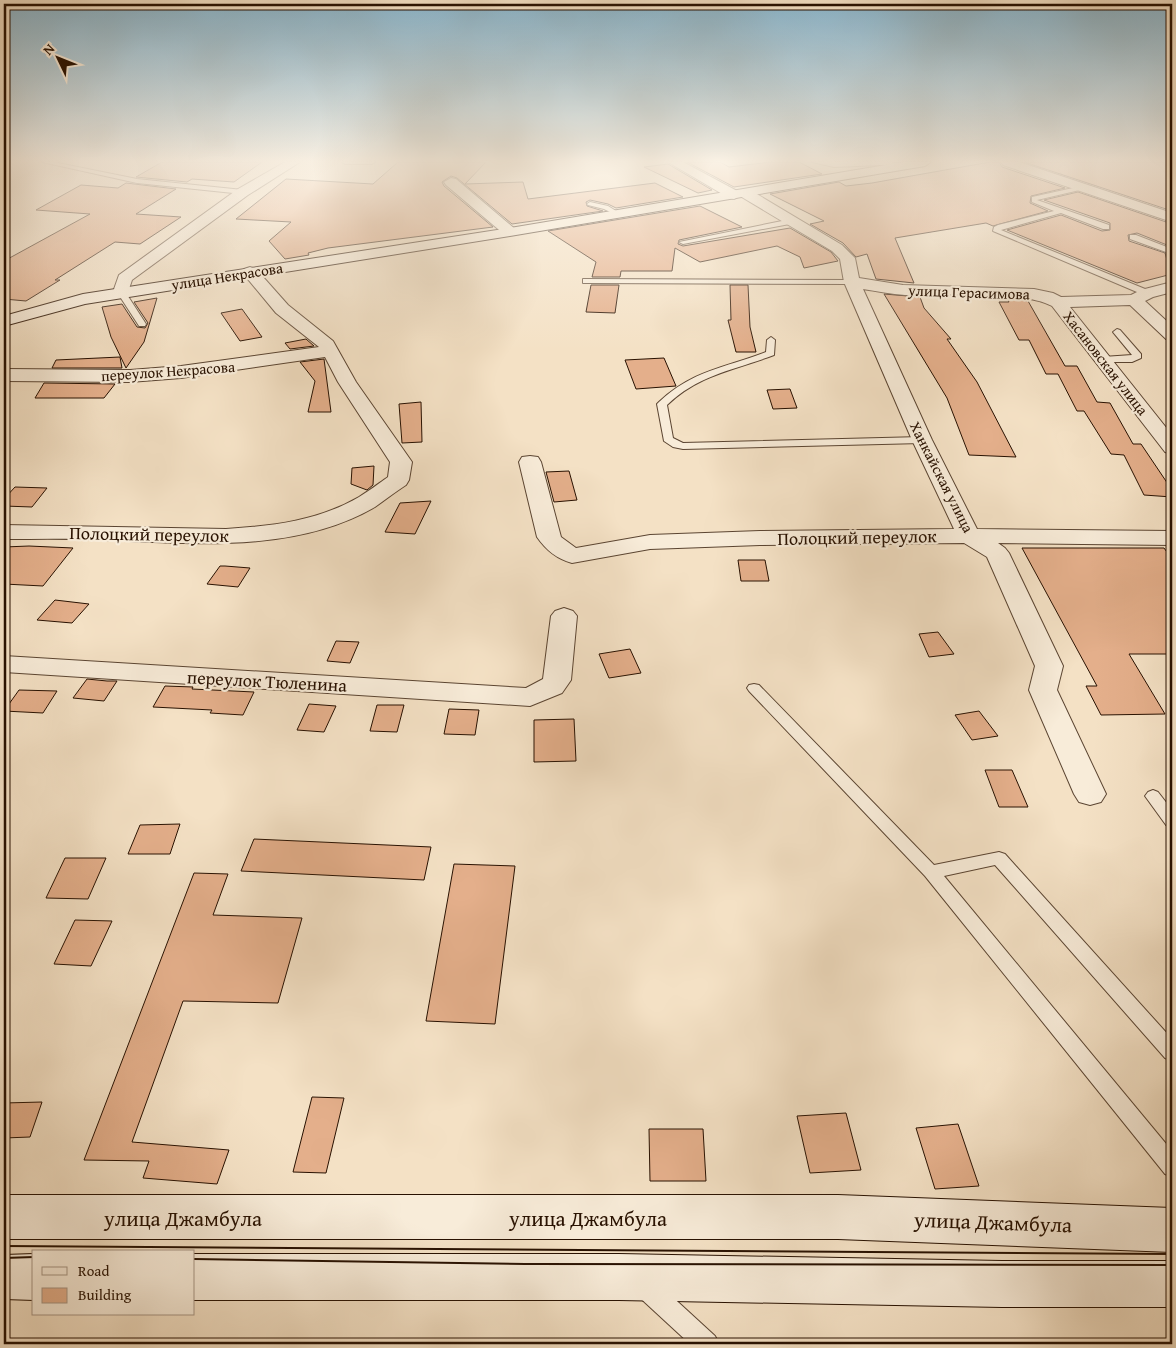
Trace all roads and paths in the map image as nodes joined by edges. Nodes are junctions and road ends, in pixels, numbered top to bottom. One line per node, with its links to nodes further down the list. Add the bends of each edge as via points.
1 (198, 225): 17 (street, via 125,278)
2 (502, 225): 9 (street)
3 (553, 225): 9 (street, улица Некрасова)
4 (772, 225): 11 (lane)
5 (798, 225): 15 (street, Ханкайская улица, via 847,258)
6 (1008, 225): 18 (lane, via 997,231)
7 (1100, 225): 8 (lane)
8 (1106, 227)
9 (510, 232): 13 (street, улица Некрасова)
10 (1133, 237): 12 (lane, via 1169,252)
11 (683, 242)
12 (1172, 257)
13 (250, 272): 17 (street, улица Некрасова); 25 (street, Полоцкий переулок, via 282,309)
14 (586, 281): 15 (lane)
15 (852, 282): 19 (street, улица Герасимова, via 903,290 1034,294); 28 (street, Ханкайская улица)
16 (1172, 287): 18 (street, улица Герасимова)
17 (121, 292): 20 (street, улица Некрасова, via 83,299); 21 (lane)
18 (1140, 297): 19 (street, улица Герасимова); 23 (street)
19 (1058, 302): 26 (street, Хасановская улица)
20 (4, 322)
21 (142, 324)
22 (1117, 332): 26 (lane, via 1138,356)
23 (1172, 335)
24 (771, 340): 28 (lane, via 771,353 695,378 674,391 662,404 668,438 683,446)
25 (331, 351): 27 (street, переулок Некрасова, via 130,376); 31 (street, Полоцкий переулок, via 347,382 401,462 398,480 365,505 293,530 247,535)
26 (1103, 360): 29 (street, Хасановская улица)
27 (4, 375)
28 (922, 440): 32 (street, Ханкайская улица)
29 (1172, 448)
30 (530, 462): 32 (street, Полоцкий переулок, via 549,537 572,556 650,542)
31 (4, 532)
32 (969, 536): 33 (street, Полоцкий переулок); 37 (street, Ханкайская улица, via 997,553 1049,666 1043,690)
33 (1172, 538)
34 (564, 616): 35 (street, переулок Тюленина, via 557,680 552,687 530,697)
35 (4, 664)
36 (754, 688): 40 (lane)
37 (1090, 794)
38 (1153, 796): 39 (lane)
39 (1172, 820)
40 (931, 872): 41 (lane, via 999,858); 42 (lane)
41 (1172, 1052)
42 (1172, 1167)
43 (4, 1217): 44 (street, улица Джамбула, via 838,1217)
44 (1172, 1230)
45 (4, 1276): 46 (street)
46 (32, 1277)
47 (195, 1277): 48 (street)
48 (634, 1277): 49 (street); 50 (lane)
49 (1172, 1284)
50 (707, 1344)

